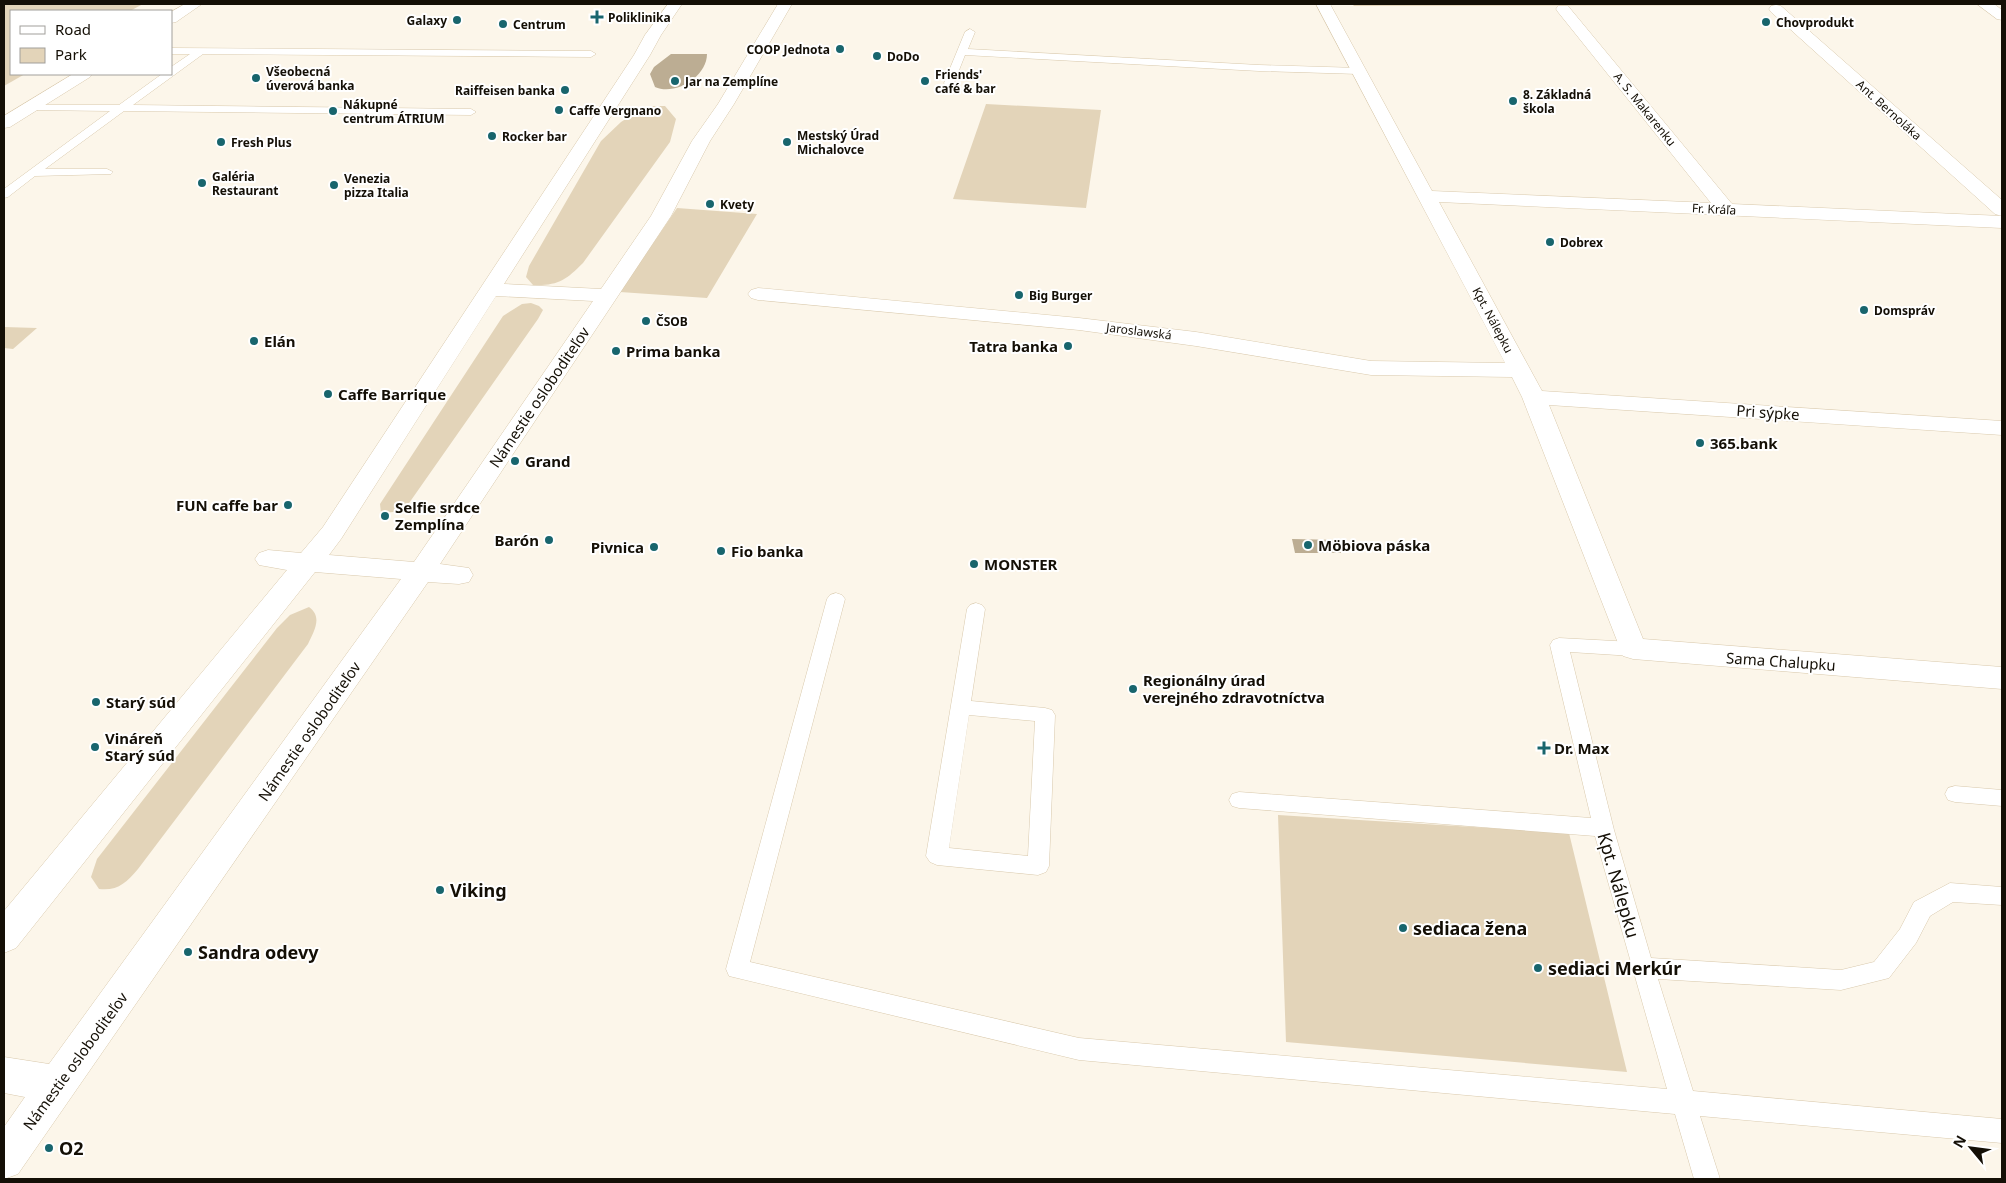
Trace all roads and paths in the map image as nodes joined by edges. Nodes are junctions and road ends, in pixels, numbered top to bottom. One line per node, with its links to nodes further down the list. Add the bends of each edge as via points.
1 (195, 4): 9 (street)
2 (675, 4): 31 (street)
3 (785, 4): 33 (street, Námestie osloboditeľov, via 701,141 661,216)
4 (1324, 4): 15 (street, Kpt. Nálepku)
5 (1984, 4): 8 (street)
6 (1564, 9): 28 (street, A. S. Makarenku)
7 (1776, 9): 29 (street, Ant. Bernoláka)
8 (2002, 16)
9 (172, 18)
10 (970, 32): 13 (lane)
11 (172, 51): 12 (lane)
12 (201, 51): 14 (lane); 16 (lane)
13 (962, 52): 15 (lane); 19 (lane)
14 (591, 54)
15 (1359, 71): 27 (street, Kpt. Nálepku)
16 (172, 72)
17 (82, 75): 20 (street)
18 (167, 75): 21 (lane)
19 (950, 83)
20 (31, 107): 21 (lane); 23 (street)
21 (120, 108): 22 (lane); 25 (lane)
22 (470, 112)
23 (4, 123)
24 (107, 172): 25 (lane)
25 (32, 173): 26 (lane)
26 (4, 194)
27 (1426, 196): 28 (street, Fr. Kráľa); 34 (street, Kpt. Nálepku)
28 (1727, 210): 30 (street, Fr. Kráľa)
29 (2002, 210)
30 (2002, 222)
31 (490, 289): 33 (street); 38 (street, via 332,533)
32 (758, 294): 34 (street, Jaroslawská, via 1079,324 1196,339 1371,368)
33 (607, 296): 39 (street, Námestie osloboditeľov)
34 (1520, 370): 35 (street, Kpt. Nálepku)
35 (1534, 397): 36 (street, Pri sýpke); 44 (street, Kpt. Nálepku)
36 (2002, 428)
37 (268, 559): 38 (street)
38 (309, 563): 39 (street); 52 (street)
39 (421, 572): 40 (street); 55 (street, Námestie osloboditeľov)
40 (459, 575)
41 (836, 600): 56 (lane, via 737,969 1079,1048)
42 (976, 609): 46 (lane)
43 (1559, 645): 44 (lane, Sama Chalupku); 50 (lane, Kpt. Nálepku)
44 (1633, 649): 45 (street, Sama Chalupku)
45 (2002, 678)
46 (961, 708): 46 (lane, via 937,856 1038,866 1045,715)
47 (1955, 794): 48 (lane)
48 (2002, 798)
49 (1239, 800): 50 (lane)
50 (1603, 828): 53 (lane, Kpt. Nálepku)
51 (2002, 896): 53 (lane, via 1950,892 1922,909 1908,936 1880,971 1841,980)
52 (4, 936)
53 (1643, 968): 56 (lane, Kpt. Nálepku)
54 (4, 1075): 55 (street)
55 (58, 1084): 58 (street, Námestie osloboditeľov)
56 (1684, 1102): 57 (lane); 59 (lane, Kpt. Nálepku)
57 (2002, 1132)
58 (4, 1160)
59 (1707, 1179)

